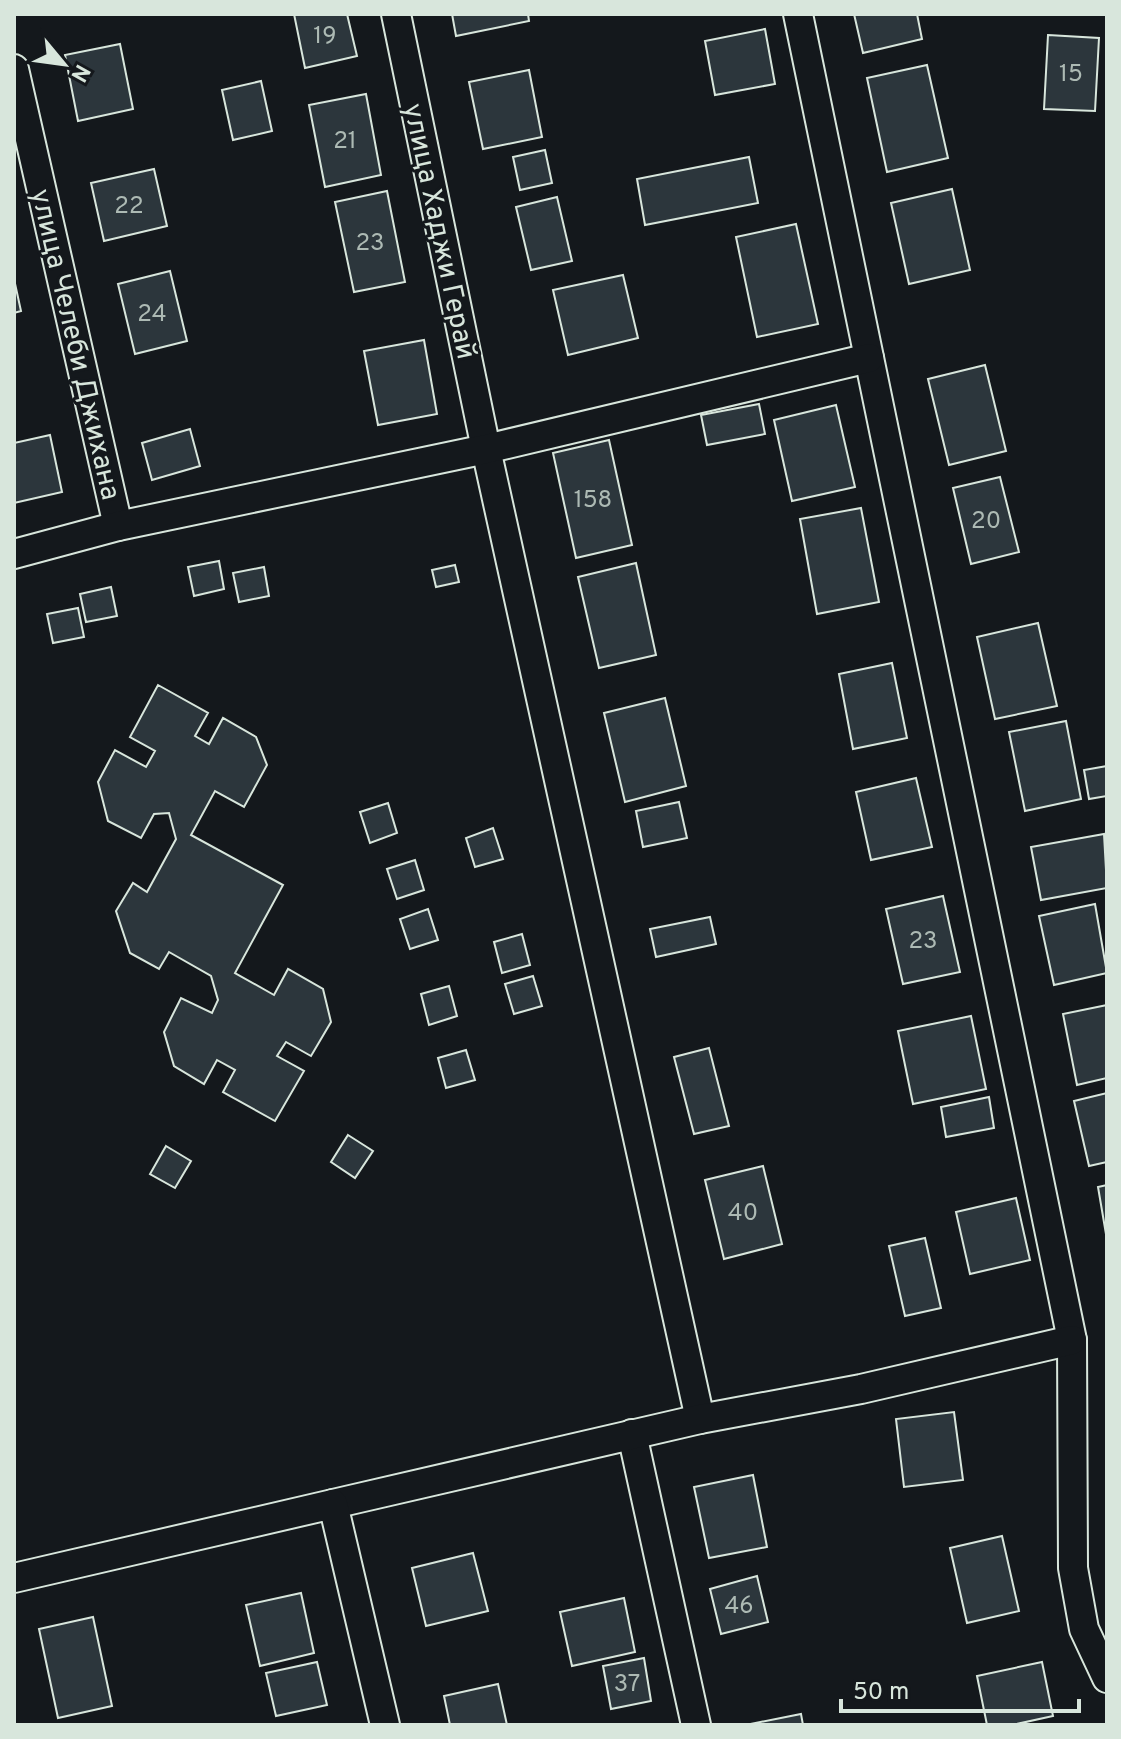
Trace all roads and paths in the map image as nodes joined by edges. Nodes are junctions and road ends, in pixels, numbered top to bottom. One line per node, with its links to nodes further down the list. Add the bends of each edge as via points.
1 (396, 14): 5 (street, улица Хаджи Герай)
2 (798, 14): 4 (street)
3 (14, 69): 6 (street, улица Челеби Джихана)
4 (869, 358): 5 (street); 8 (street)
5 (486, 449): 6 (street); 9 (street, улица Хаджи Герай)
6 (118, 526): 7 (street)
7 (14, 554)
8 (1072, 1340): 9 (street, via 861,1389); 13 (street, via 1073,1568 1084,1629)
9 (700, 1419): 10 (street)
10 (632, 1434): 11 (street); 15 (street)
11 (333, 1504): 12 (street); 14 (street)
12 (14, 1578)
13 (1107, 1678)
14 (385, 1725)
15 (696, 1725)

